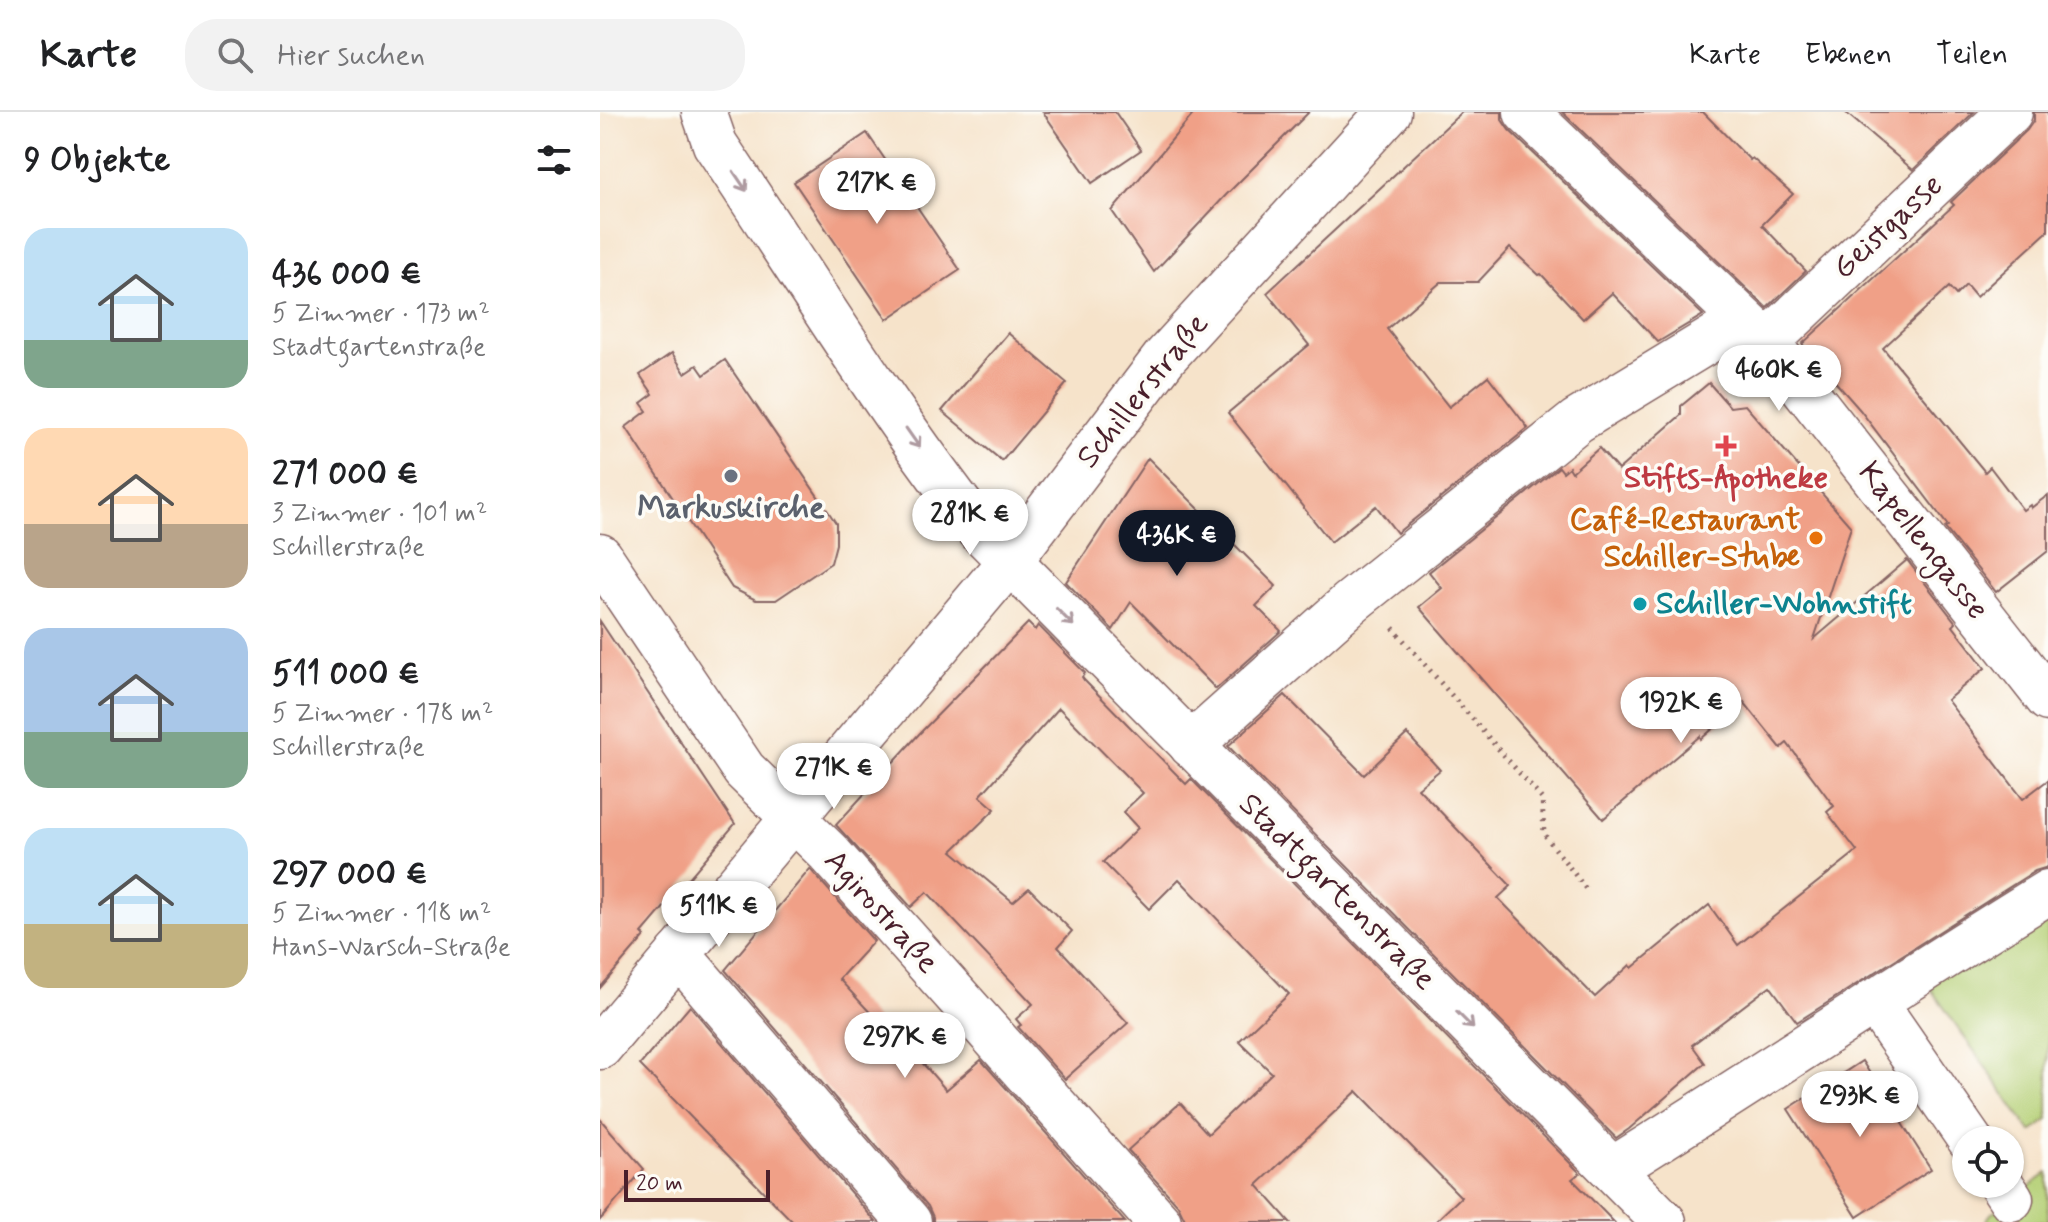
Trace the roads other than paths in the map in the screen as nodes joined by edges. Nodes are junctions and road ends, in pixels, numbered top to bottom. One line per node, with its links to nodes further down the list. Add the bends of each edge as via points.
1 (704, 112): 7 (street, Stadtgartenstraße, one-way to 7, via 715,144 868,374 955,499)
2 (1389, 112): 7 (street, Schillerstraße, via 1165,357)
3 (1526, 112): 5 (street, Kapellengasse)
4 (2010, 112): 5 (street, Geistgasse)
5 (1755, 331): 8 (street, Kapellengasse); 9 (street, Geistgasse, via 1577,421 1363,593)
6 (600, 556): 10 (street, Agirostraße, via 744,770)
7 (1009, 562): 9 (street, Stadtgartenstraße, one-way to 9); 10 (street, Schillerstraße)
8 (2048, 699)
9 (1191, 745): 16 (street, Stadtgartenstraße, one-way to 16)
10 (792, 818): 12 (street, Schillerstraße); 18 (street, Agirostraße)
11 (2048, 892): 13 (street)
12 (678, 954): 14 (street, Schillerstraße); 17 (street)
13 (1874, 1001): 15 (street); 16 (street)
14 (600, 1047)
15 (1960, 1126)
16 (1613, 1169): 19 (street, Stadtgartenstraße)
17 (909, 1222)
18 (1159, 1222)
19 (1664, 1222)

